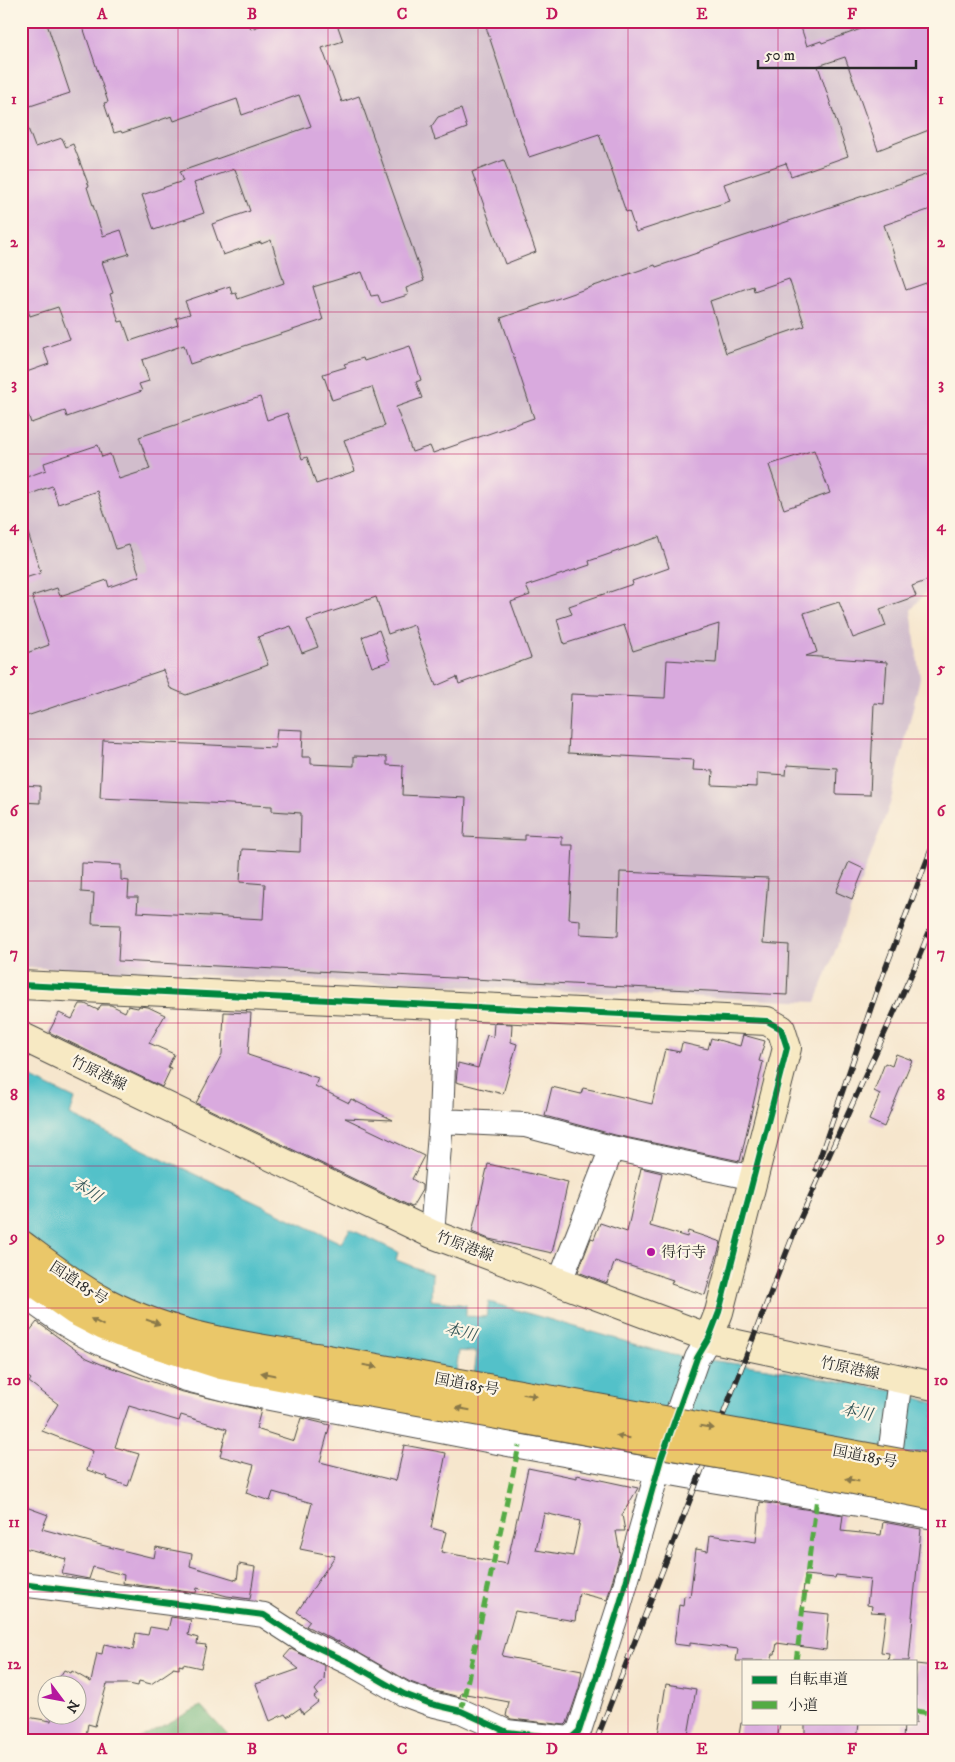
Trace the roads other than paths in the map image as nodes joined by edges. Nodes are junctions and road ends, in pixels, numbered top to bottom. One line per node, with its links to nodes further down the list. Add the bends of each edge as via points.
1 (21, 985): 2 (street)
2 (444, 1006): 4 (street); 6 (street, via 767,1021 781,1029 787,1048)
3 (21, 1036): 7 (street, 竹原港線)
4 (441, 1122): 5 (street, via 525,1126); 7 (street)
5 (612, 1148): 6 (street); 10 (street)
6 (754, 1178): 13 (street, via 719,1312)
7 (432, 1234): 10 (street, 竹原港線)
8 (21, 1244): 12 (highway, 国道185号, via 106,1302)
9 (21, 1273): 12 (highway, 国道185号, one-way to 9, via 75,1311)
10 (560, 1281): 13 (street, 竹原港線)
11 (21, 1293): 12 (street, via 94,1342)
12 (121, 1335): 16 (street, via 182,1378 234,1391 490,1440); 17 (highway, 国道185号, one-way to 17, bridge, via 178,1331 228,1344 322,1358); 18 (highway, 国道185号, one-way to 12, bridge, via 774,1464 221,1365)
13 (703, 1348): 14 (street, 竹原港線); 16 (street, bridge)
14 (899, 1386): 15 (street, 竹原港線); 19 (street, bridge)
15 (934, 1386)
16 (660, 1464): 19 (street, via 699,1478); 22 (street, via 579,1731)
17 (934, 1469)
18 (934, 1496)
19 (883, 1503): 20 (street)
20 (934, 1517)
21 (21, 1584): 22 (street, via 264,1616 404,1694 462,1711 507,1732)
22 (570, 1740)

